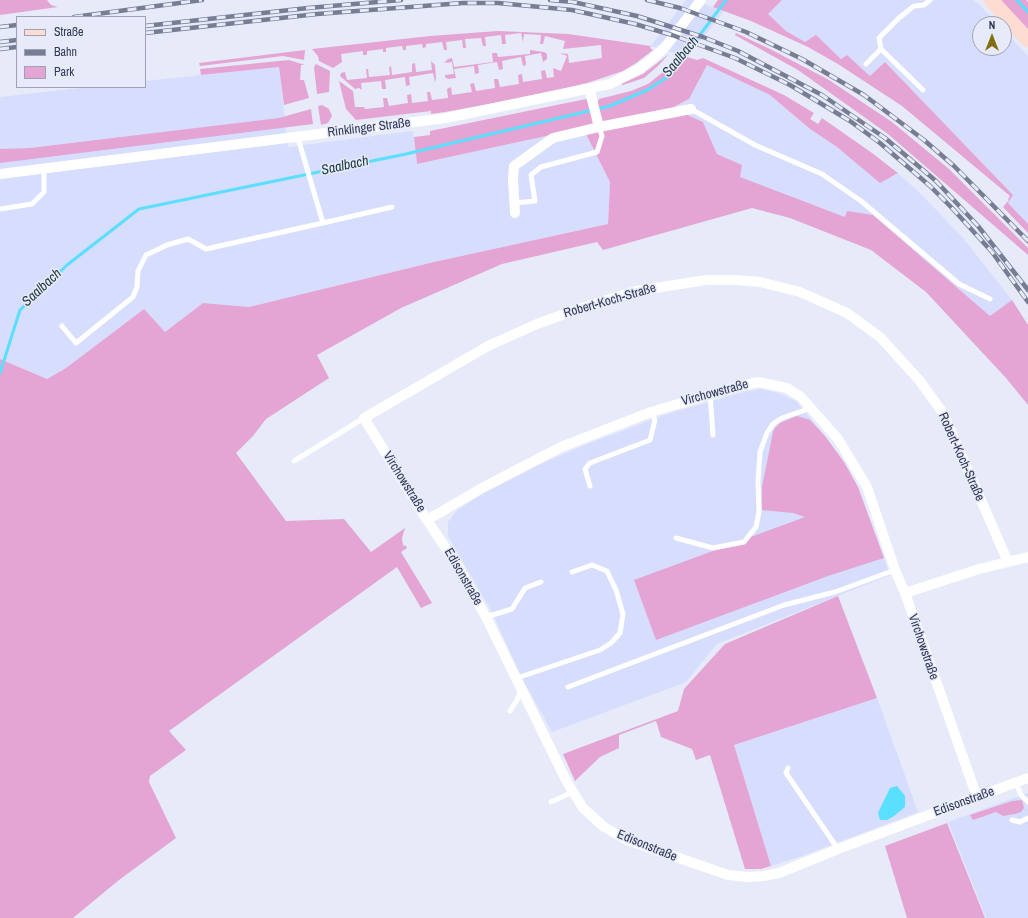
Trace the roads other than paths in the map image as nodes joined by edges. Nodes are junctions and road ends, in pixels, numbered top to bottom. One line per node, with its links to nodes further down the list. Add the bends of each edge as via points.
1 (700, 0): 7 (street, Rinklinger Straße, via 666,46 648,62 635,72 610,84)
2 (930, 0): 5 (lane, via 924,5 914,6 899,18 879,38)
3 (991, 0): 4 (main road)
4 (1028, 40)
5 (881, 49): 6 (lane); 8 (lane)
6 (866, 64)
7 (589, 88): 10 (street); 11 (street, Rinklinger Straße, via 446,118)
8 (922, 90)
9 (691, 109): 10 (street); 18 (lane, via 755,145 822,174 861,201 960,284)
10 (598, 124): 15 (street, via 553,138 514,166); 15 (lane, via 602,136 597,152 541,167 531,175 535,201)
11 (298, 138): 12 (street, Rinklinger Straße); 17 (lane)
12 (44, 168): 13 (street, Rinklinger Straße); 16 (lane, via 44,192 32,204)
13 (0, 174)
14 (392, 207): 17 (lane)
15 (514, 208)
16 (0, 209)
17 (323, 223): 19 (lane, via 206,249 188,239 167,245 146,255 138,271 137,287 132,297 76,343)
18 (990, 299)
19 (62, 326)
20 (710, 394): 21 (street, Virchowstraße, via 758,382 787,388 801,397); 22 (street, Virchowstraße); 24 (lane)
21 (811, 408): 28 (lane, via 782,418 773,424 767,433 760,452 759,512 756,527 744,542 713,548); 31 (street, Virchowstraße, via 838,439 867,488)
22 (651, 412): 26 (lane, via 655,420 650,440 590,463 584,469); 27 (street, Virchowstraße, via 561,447)
23 (364, 418): 25 (lane, Robert-Koch-Straße); 27 (street, Virchowstraße); 30 (street, Robert-Koch-Straße, via 488,346 581,308 636,291 706,280 760,282 800,292 847,313 880,337 919,380 943,413)
24 (713, 435)
25 (294, 460)
26 (590, 486)
27 (427, 520): 35 (street, Edisonstraße, via 459,568)
28 (676, 538)
29 (1028, 557): 30 (street)
30 (1008, 562): 34 (street)
31 (895, 570): 34 (street, Virchowstraße); 37 (lane, via 835,592 784,605)
32 (572, 572): 36 (lane, via 592,565 607,571 623,614 620,632 611,643 600,650)
33 (541, 582): 35 (lane, via 525,588 512,609)
34 (905, 593): 43 (street, Virchowstraße)
35 (486, 617): 36 (street, Edisonstraße)
36 (519, 683): 38 (lane, via 517,700); 42 (street, Edisonstraße)
37 (568, 686)
38 (510, 711)
39 (788, 768): 48 (lane, via 786,773)
40 (1028, 778): 41 (street, Edisonstraße)
41 (1016, 783): 43 (street, Edisonstraße); 45 (lane, via 1021,796)
42 (573, 792): 44 (lane); 48 (street, Edisonstraße, via 582,808 613,833 728,875 748,877 779,873)
43 (978, 797): 48 (street, Edisonstraße)
44 (551, 802)
45 (1028, 802)
46 (1028, 818): 47 (lane, via 1020,822)
47 (1012, 820)
48 (838, 849)

